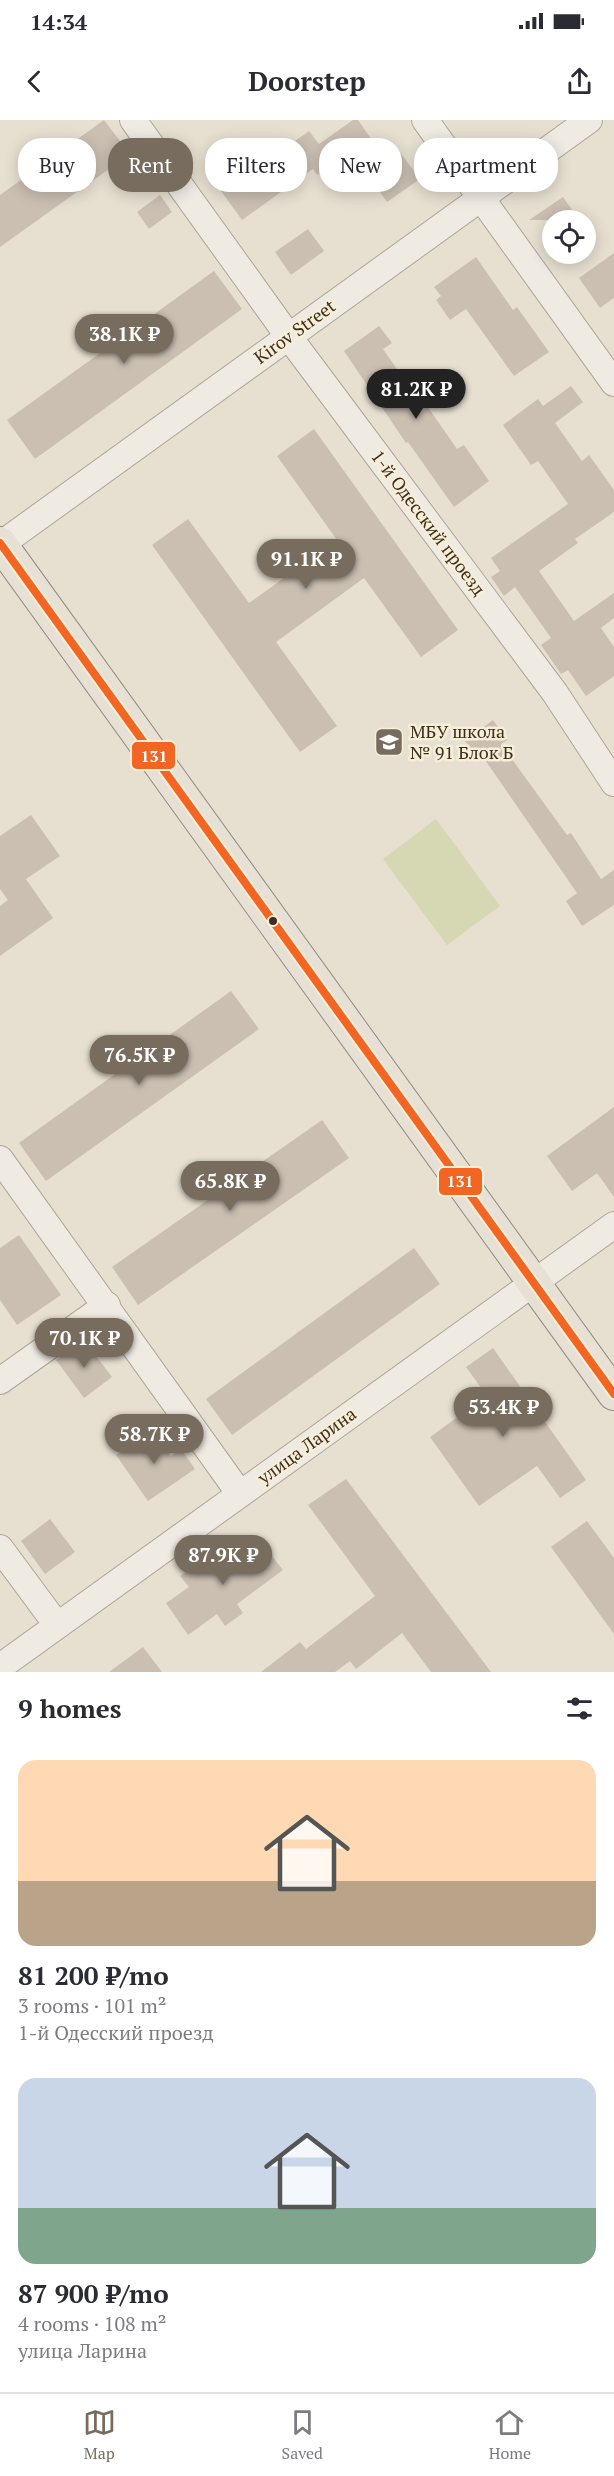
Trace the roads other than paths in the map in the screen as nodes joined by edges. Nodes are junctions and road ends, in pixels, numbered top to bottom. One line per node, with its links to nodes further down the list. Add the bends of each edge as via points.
1 (133, 120): 5 (street, 1-й Одесский проезд)
2 (424, 120): 4 (street)
3 (589, 120): 4 (street, Kirov Street)
4 (480, 198): 5 (street, Kirov Street); 6 (street)
5 (289, 337): 7 (street, Kirov Street); 8 (street, 1-й Одесский проезд, via 555,693)
6 (614, 383)
7 (0, 544): 11 (main road)
8 (614, 783)
9 (0, 1159): 12 (street)
10 (614, 1225): 11 (street, улица Ларина)
11 (534, 1282): 14 (main road); 15 (street, улица Ларина)
12 (106, 1305): 13 (street); 15 (street)
13 (0, 1381)
14 (614, 1394)
15 (240, 1494): 17 (street, улица Ларина)
16 (0, 1548): 17 (street)
17 (57, 1625): 18 (street, улица Ларина)
18 (0, 1667)

